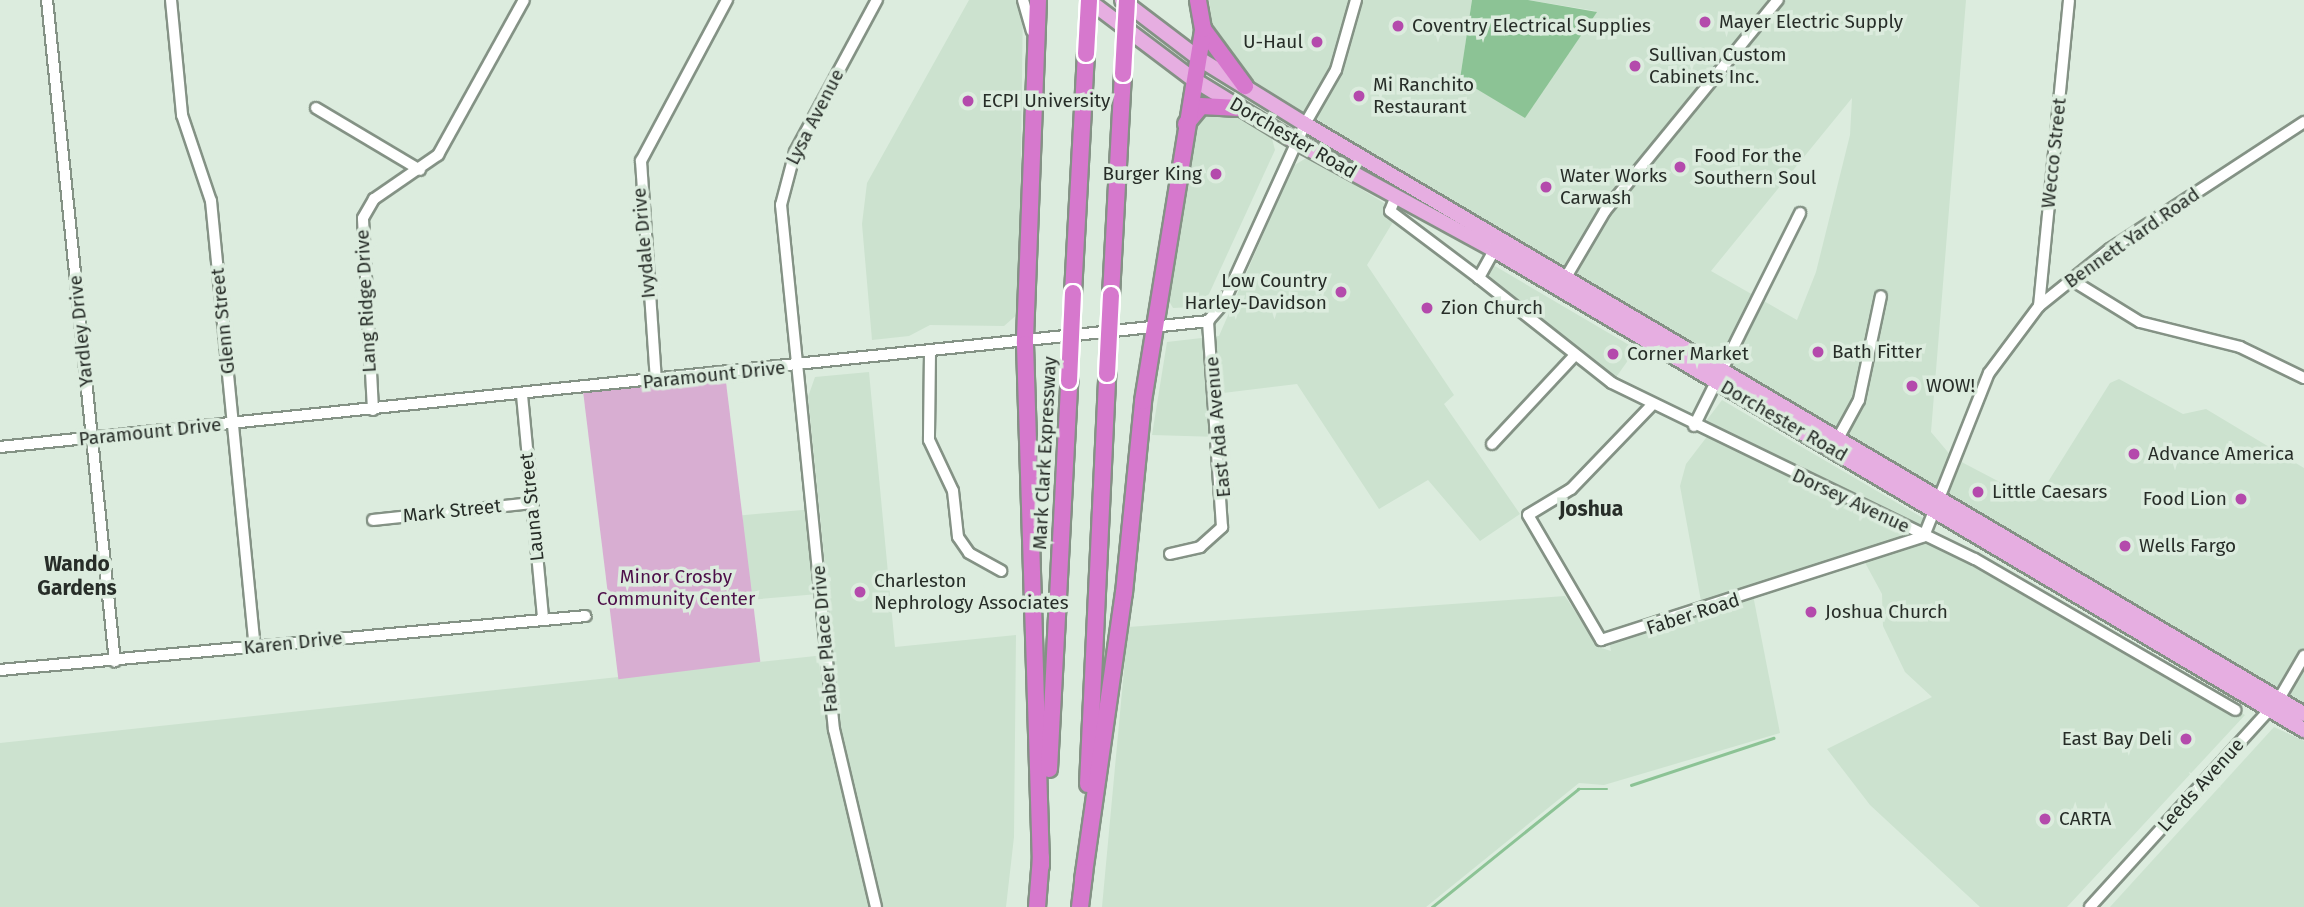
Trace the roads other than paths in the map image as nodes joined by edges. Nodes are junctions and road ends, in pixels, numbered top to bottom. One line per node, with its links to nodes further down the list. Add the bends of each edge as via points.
1 (47, 0): 48 (street, Yardley Drive)
2 (171, 0): 46 (street, Glenn Street, via 182,115 211,201)
3 (524, 0): 25 (street, Lang Ridge Drive, via 450,136)
4 (727, 0): 42 (street, Ivydale Drive, via 641,162)
5 (877, 0): 39 (street, Lysa Avenue, via 786,175 781,205)
6 (1023, 0): 15 (street)
7 (1038, 0): 15 (highway)
8 (1088, 0): 17 (main road, Dorchester Road); 68 (highway, Mark Clark Expressway, bridge)
9 (1124, 0): 16 (main road, Dorchester Road); 69 (highway, bridge)
10 (1198, 0): 14 (highway)
11 (1356, 0): 22 (street, via 1336,70)
12 (1778, 0): 31 (street, via 1605,211)
13 (2069, 0): 33 (street, Wecco Street)
14 (1203, 29): 16 (highway); 18 (highway)
15 (1034, 41): 36 (highway)
16 (1198, 58): 17 (highway); 18 (main road, Dorchester Road)
17 (1193, 79): 20 (main road, Dorchester Road); 23 (highway)
18 (1245, 86): 22 (main road, Dorchester Road)
19 (316, 108): 25 (street)
20 (1239, 108): 23 (highway, via 1201,106); 24 (main road, Dorchester Road)
21 (2304, 122): 30 (street, Bennett Yard Road)
22 (1304, 124): 24 (street); 28 (main road, Dorchester Road)
23 (1185, 126): 35 (highway)
24 (1296, 142): 26 (main road, Dorchester Road); 34 (street, via 1223,304)
25 (420, 170): 45 (street, Lang Ridge Drive, via 374,199 363,218)
26 (1395, 196): 28 (main road, Dorchester Road); 29 (street, Dorsey Avenue, via 1390,211)
27 (1800, 213): 40 (street)
28 (1497, 245): 29 (street); 31 (main road, Dorchester Road)
29 (1479, 278): 38 (street, Dorsey Avenue)
30 (2070, 279): 33 (street, Bennett Yard Road); 41 (street, via 2140,322 2240,347)
31 (1562, 284): 40 (main road, Dorchester Road)
32 (1881, 296): 50 (street, via 1859,400)
33 (2039, 306): 53 (street, Bennett Yard Road, via 1989,373)
34 (1208, 321): 35 (street, Paramount Drive); 56 (street, East Ada Avenue, via 1225,505 1217,532 1200,547)
35 (1154, 331): 36 (street, Paramount Drive); 69 (highway)
36 (1025, 344): 37 (street, Paramount Drive); 68 (highway)
37 (929, 354): 39 (street, Paramount Drive); 57 (street, via 929,440 953,491 958,537 969,554)
38 (1573, 357): 44 (street, Dorsey Avenue); 49 (street)
39 (798, 367): 42 (street, Paramount Drive); 71 (street, Faber Place Drive, via 834,730)
40 (1722, 378): 47 (street); 50 (main road, Dorchester Road)
41 (2304, 378)
42 (656, 381): 43 (street, Paramount Drive)
43 (522, 395): 45 (street, Paramount Drive); 52 (street, Launa Street)
44 (1651, 406): 47 (street, Dorsey Avenue); 55 (street, Faber Road, via 1571,489 1528,514 1596,637 1609,641)
45 (373, 410): 46 (street, Paramount Drive)
46 (233, 424): 48 (street, Paramount Drive); 60 (street, Glenn Street)
47 (1694, 426): 55 (street, Dorsey Avenue)
48 (93, 438): 51 (street, Paramount Drive); 62 (street, Yardley Drive)
49 (1492, 444)
50 (1835, 444): 53 (main road, Dorchester Road)
51 (0, 447)
52 (532, 503): 54 (street, Mark Street); 59 (street, Launa Street)
53 (1934, 503): 55 (street, Bennett Yard Road); 64 (main road, Dorchester Road)
54 (373, 520)
55 (1924, 536): 65 (street, Dorsey Avenue)
56 (1170, 554)
57 (1001, 570)
58 (586, 616): 59 (street, Karen Drive)
59 (543, 619): 60 (street, Karen Drive)
60 (255, 646): 62 (street, Karen Drive)
61 (2304, 656): 64 (street, Leeds Avenue)
62 (115, 662): 63 (street, Karen Drive)
63 (0, 670)
64 (2274, 704): 66 (main road, Dorchester Road); 67 (main road, Dorchester Road); 70 (street, Leeds Avenue)
65 (2235, 710)
66 (2304, 714)
67 (2304, 730)
68 (1041, 866): 72 (highway, Mark Clark Expressway)
69 (1083, 880): 73 (highway)
70 (2094, 906)
71 (876, 907)
72 (1037, 907)
73 (1080, 907)

